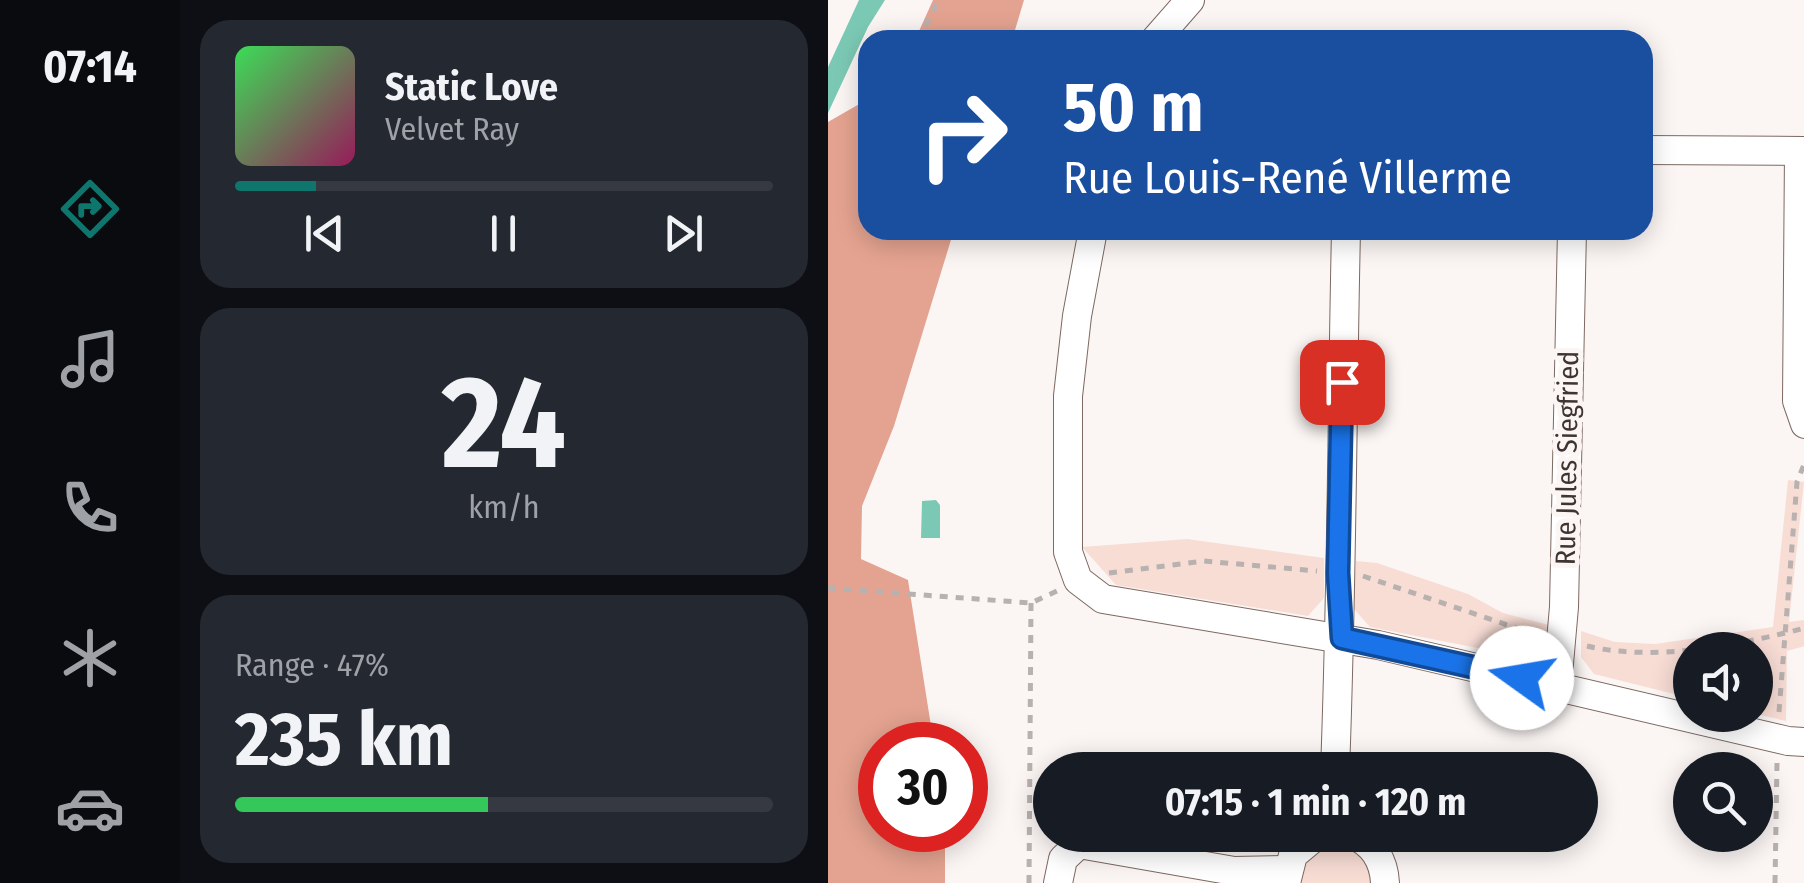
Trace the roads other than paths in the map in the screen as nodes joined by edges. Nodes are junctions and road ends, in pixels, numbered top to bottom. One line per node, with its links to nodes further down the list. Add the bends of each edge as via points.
1 (1190, 0): 2 (street)
2 (1163, 30)
3 (1653, 150): 4 (street)
4 (1802, 151): 8 (street, via 1797,402)
5 (1090, 240): 9 (street, via 1068,396 1068,552 1078,580 1104,599)
6 (1346, 240): 9 (street)
7 (1572, 240): 10 (street, Rue Jules Siegfried)
8 (1804, 424)
9 (1342, 638): 10 (street); 12 (street)
10 (1557, 686): 11 (street)
11 (1791, 740)
12 (1336, 752)
13 (1297, 852): 16 (street)
14 (1376, 852): 19 (street)
15 (1234, 871): 16 (street); 17 (street, via 1079,844 1063,859); 18 (street)
16 (1286, 876)
17 (1058, 883)
18 (1182, 883)
19 (1385, 883)

